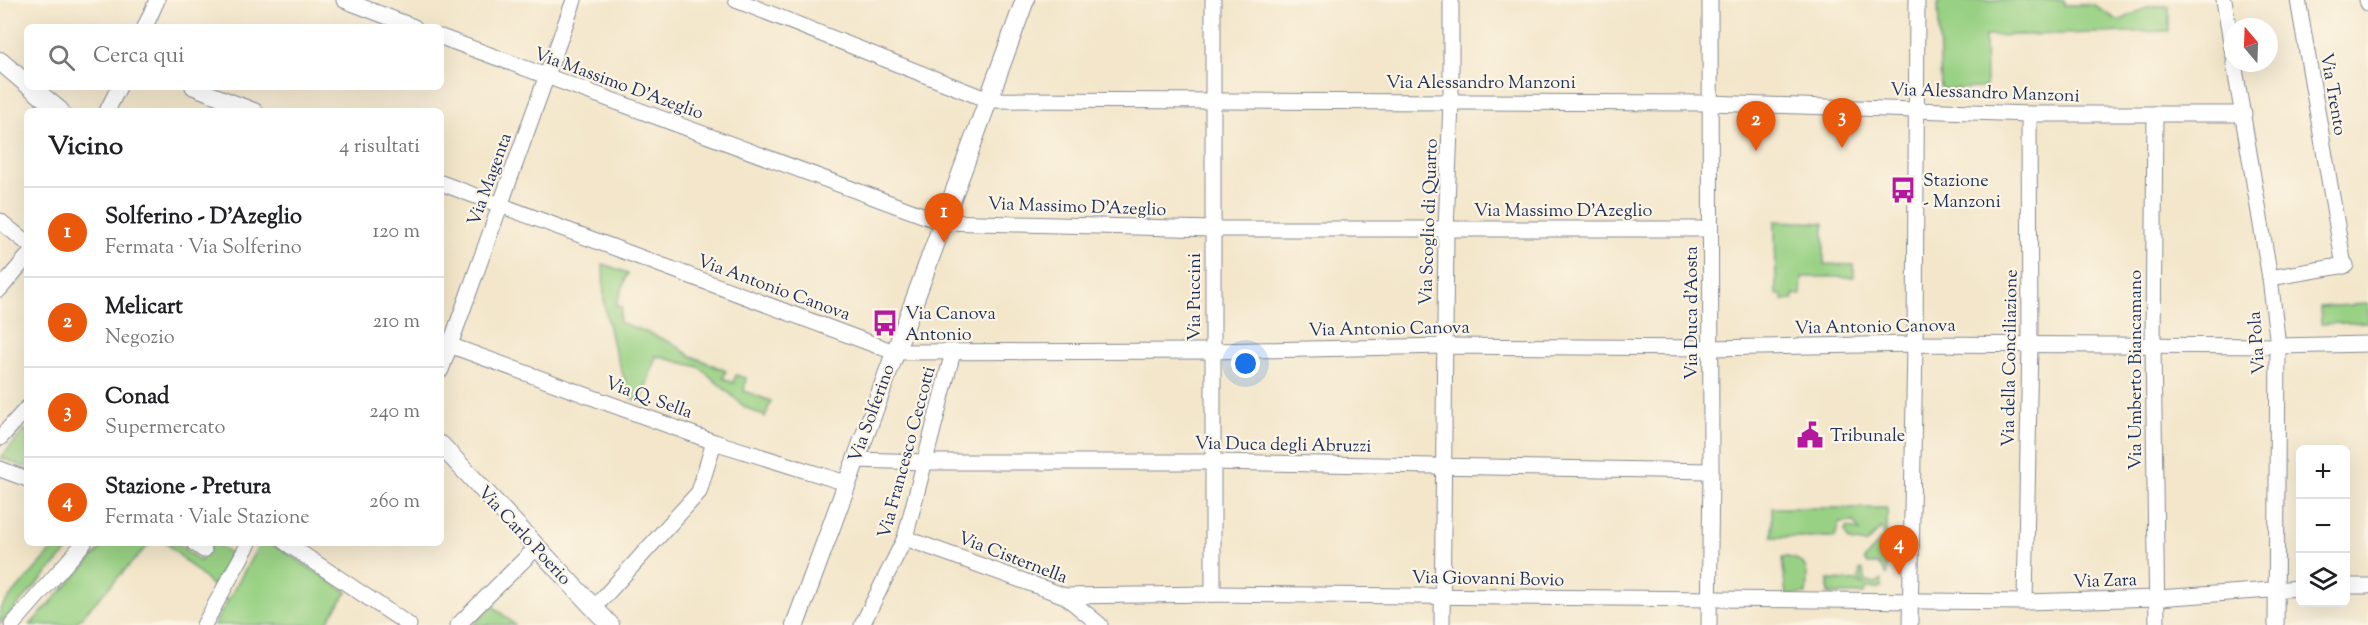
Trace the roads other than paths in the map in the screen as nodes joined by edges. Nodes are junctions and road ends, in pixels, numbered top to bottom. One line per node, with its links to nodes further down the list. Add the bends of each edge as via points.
1 (157, 0): 13 (street)
2 (344, 0): 14 (street)
3 (574, 0): 18 (street, Via Magenta)
4 (736, 0): 23 (street, Via Alessandro Manzoni)
5 (1025, 0): 23 (street, Via Solferino)
6 (1213, 0): 24 (street, Via Puccini)
7 (1451, 0): 25 (street, Via Scoglio di Quarto)
8 (1710, 0): 26 (street, Via Duca d'Aosta)
9 (1917, 0): 30 (street)
10 (2224, 0): 12 (street)
11 (2298, 0): 43 (street, Via Trento, via 2345,265)
12 (2227, 18)
13 (146, 24)
14 (406, 24)
15 (444, 38): 18 (street, Via Massimo D'Azeglio)
16 (0, 61): 19 (street)
17 (2236, 72): 31 (street, Via Pola)
18 (547, 78): 35 (street, Via Magenta); 37 (street, Via Massimo D'Azeglio)
19 (24, 81)
20 (35, 90): 27 (street)
21 (117, 90): 28 (street)
22 (201, 90): 29 (street)
23 (988, 100): 24 (street, Via Alessandro Manzoni); 37 (street, Via Solferino)
24 (1213, 101): 25 (street, Via Alessandro Manzoni); 38 (street, Via Puccini)
25 (1451, 102): 26 (street, Via Alessandro Manzoni); 40 (street, Via Scoglio di Quarto)
26 (1710, 103): 30 (street, Via Alessandro Manzoni); 39 (street, Via Duca d'Aosta)
27 (56, 108)
28 (108, 108)
29 (247, 108)
30 (1917, 109): 32 (street, Via Alessandro Manzoni); 46 (street)
31 (2243, 113): 33 (street, Via Alessandro Manzoni); 43 (street, Via Pola)
32 (2029, 114): 33 (street, Via Alessandro Manzoni); 48 (street, Via della Conciliazione)
33 (2155, 114): 49 (street, Via Umberto Biancamano)
34 (444, 184): 35 (street, Via Antonio Canova)
35 (500, 206): 45 (street, Via Magenta); 54 (street, Via Antonio Canova)
36 (0, 221): 41 (street)
37 (941, 222): 38 (street, Via Massimo D'Azeglio); 54 (street, Via Solferino)
38 (1213, 229): 40 (street, Via Massimo D'Azeglio); 53 (street, Via Puccini)
39 (1710, 229): 40 (street, Via Massimo D'Azeglio); 52 (street, Via Duca d'Aosta)
40 (1446, 230): 50 (street, Via Scoglio di Quarto)
41 (24, 241)
42 (24, 261): 44 (street)
43 (2270, 278): 51 (street, Via Pola)
44 (0, 289)
45 (446, 344): 58 (street, Via Q. Sella)
46 (1915, 344): 48 (street, Via Antonio Canova); 52 (street, Via Antonio Canova); 82 (street)
47 (2368, 344): 51 (street, Via Antonio Canova)
48 (2030, 345): 49 (street, Via Antonio Canova); 83 (street, Via della Conciliazione)
49 (2153, 345): 51 (street, Via Antonio Canova); 80 (street, Via Umberto Biancamano)
50 (1444, 346): 52 (street, Via Antonio Canova); 53 (street, Via Antonio Canova); 63 (street, Via Scoglio di Quarto)
51 (2278, 346): 76 (street, Via Pola)
52 (1710, 348): 65 (street, Via Duca d'Aosta)
53 (1213, 351): 55 (street, Via Antonio Canova); 62 (street, Via Puccini)
54 (894, 352): 55 (street, Via Antonio Canova); 60 (street, Via Solferino)
55 (953, 352): 61 (street, Via Francesco Ceccotti)
56 (24, 411): 57 (street)
57 (0, 438)
58 (714, 442): 67 (street, Via Q. Sella); 84 (street, via 699,492)
59 (444, 448): 72 (street, Via Carlo Poerio)
60 (855, 460): 61 (street, Via Duca degli Abruzzi); 67 (street, Via Solferino)
61 (925, 462): 62 (street, Via Duca degli Abruzzi); 68 (street, Via Francesco Ceccotti)
62 (1213, 462): 63 (street, Via Duca degli Abruzzi); 77 (street, Via Puccini)
63 (1443, 466): 65 (street, Via Duca degli Abruzzi); 79 (street, Via Scoglio di Quarto)
64 (0, 469): 66 (street)
65 (1711, 471): 81 (street, Via Duca d'Aosta)
66 (24, 478)
67 (846, 483): 90 (street, Via Solferino)
68 (905, 538): 78 (street, Via Cisternella); 91 (street, Via Francesco Ceccotti)
69 (81, 546): 85 (street)
70 (247, 546): 86 (street)
71 (290, 546): 87 (street)
72 (537, 547): 84 (street, Via Carlo Poerio); 88 (street)
73 (2350, 586): 74 (street)
74 (2368, 586)
75 (2296, 588): 76 (street, Via Zara)
76 (2275, 589): 80 (street, Via Zara); 97 (street, Via Pola)
77 (1213, 594): 78 (street, Via Giovanni Bovio); 79 (street, Via Giovanni Bovio)
78 (1065, 596): 92 (street, Via Cisternella)
79 (1442, 598): 81 (street, Via Giovanni Bovio); 93 (street, Via Scoglio di Quarto)
80 (2158, 598): 83 (street, Via Zara); 96 (street, Via Umberto Biancamano)
81 (1710, 600): 82 (street, Via Giovanni Bovio); 94 (street, Via Duca d'Aosta)
82 (1910, 601): 83 (street, Via Zara); 95 (street)
83 (2025, 602)
84 (594, 608): 89 (street, Via Carlo Poerio)
85 (12, 625)
86 (204, 625)
87 (409, 625)
88 (458, 625)
89 (609, 625)
90 (795, 625)
91 (862, 625)
92 (1100, 625)
93 (1442, 625)
94 (1709, 625)
95 (1910, 625)
96 (2157, 625)
97 (2276, 625)

